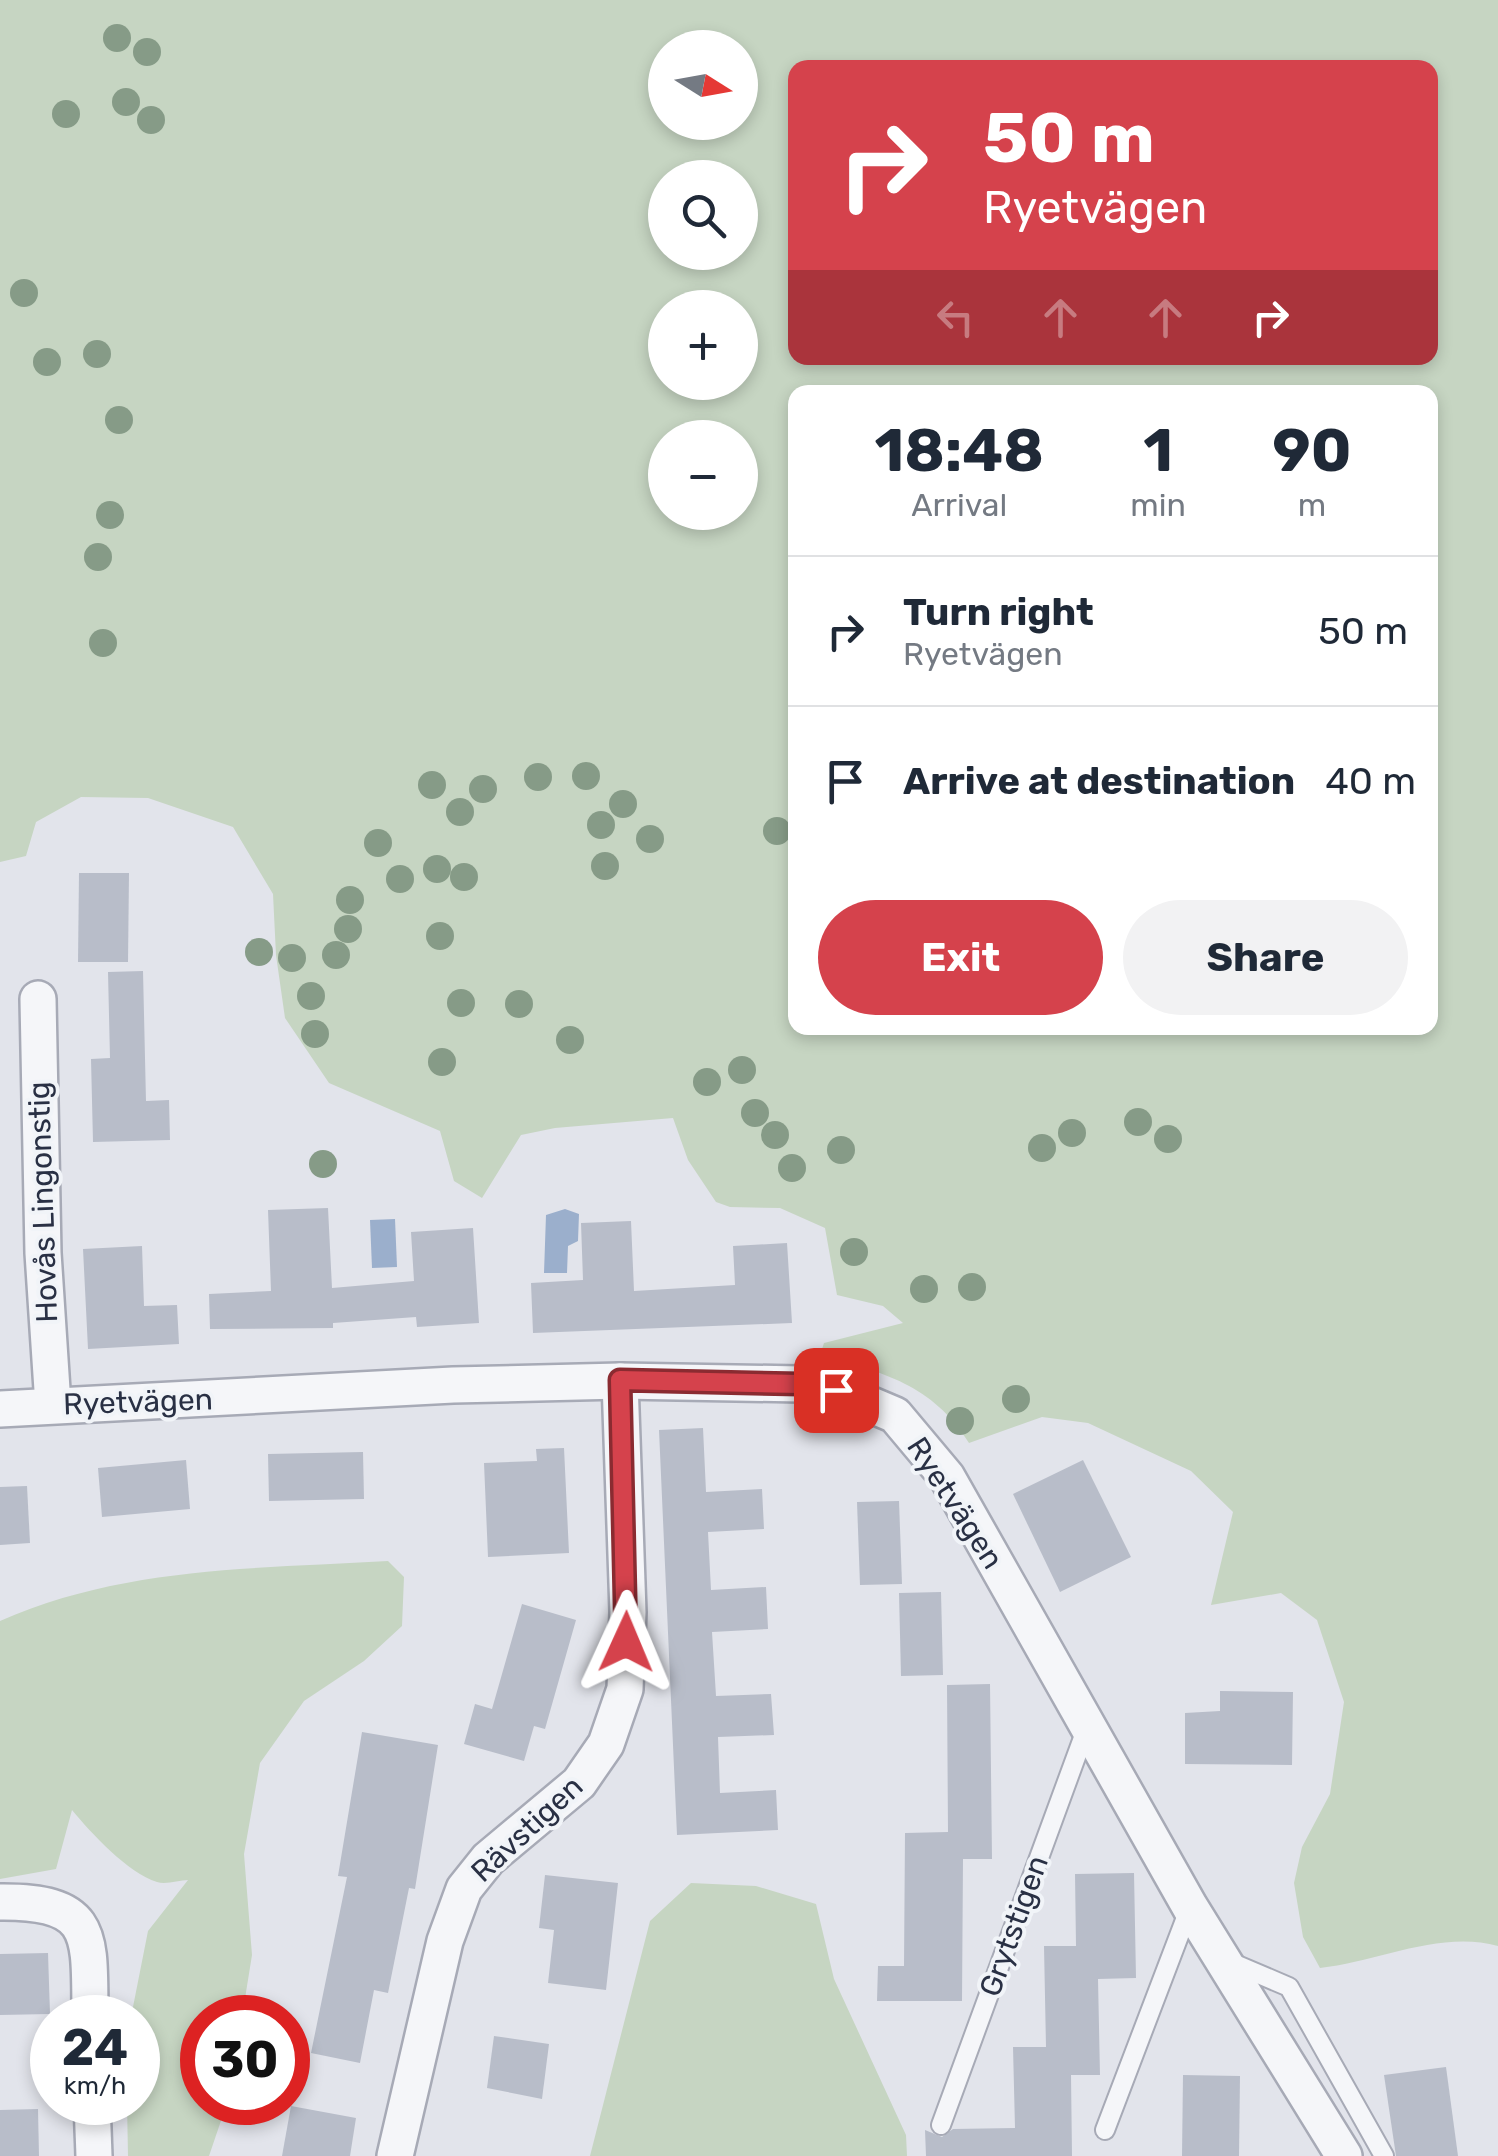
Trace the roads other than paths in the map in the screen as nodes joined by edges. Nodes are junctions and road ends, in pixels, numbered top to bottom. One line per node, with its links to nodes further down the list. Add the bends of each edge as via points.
1 (38, 998): 3 (street, Hovås Lingonstig)
2 (620, 1380): 3 (street, Ryetvägen); 5 (street, Ryetvägen, via 800,1384 836,1390 895,1416 947,1478); 14 (street, Rävstigen, via 628,1612 624,1690 606,1744 579,1783 488,1860 464,1889 445,1941)
3 (53, 1405): 4 (street, Ryetvägen)
4 (0, 1409)
5 (1088, 1726): 7 (street, Ryetvägen); 11 (lane, Grytstigen)
6 (0, 1902): 9 (street, via 50,1904 74,1917 87,1937)
7 (1190, 1907): 8 (street, Ryetvägen); 12 (lane)
8 (1222, 1958): 15 (street, Ryetvägen); 16 (lane, via 1288,1987)
9 (89, 1995)
10 (93, 2125): 13 (street)
11 (941, 2125)
12 (1105, 2130)
13 (94, 2156)
14 (395, 2156)
15 (1344, 2156)
16 (1384, 2156)

